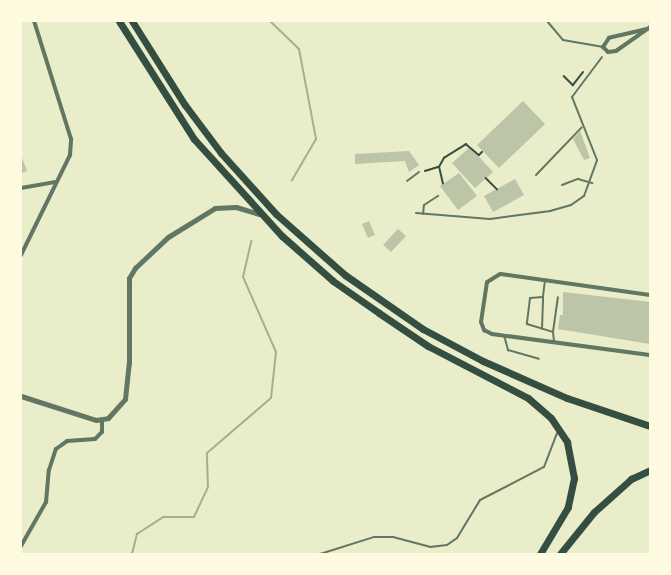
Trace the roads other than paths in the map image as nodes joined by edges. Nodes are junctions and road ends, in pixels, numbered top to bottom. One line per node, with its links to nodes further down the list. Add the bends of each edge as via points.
1 (34, 21): 12 (street, via 71,139 70,155)
2 (119, 21): 18 (main road, via 173,110)
3 (132, 21): 33 (main road, via 185,105 221,153 276,214 345,275 461,351 550,391)
4 (547, 21): 6 (lane, via 563,40)
5 (648, 28): 6 (street, via 609,38); 6 (street, via 616,51 608,52)
6 (603, 47)
7 (602, 57): 8 (lane, via 572,98)
8 (583, 126): 10 (lane); 13 (lane, via 597,160)
9 (419, 172): 11 (lane)
10 (536, 175)
11 (407, 181)
12 (54, 182): 15 (street); 20 (street)
13 (592, 183): 14 (lane, via 578,179); 19 (lane, via 584,196 571,205 550,211 490,219)
14 (562, 185)
15 (21, 188)
16 (438, 196): 19 (lane, via 424,205)
17 (416, 213): 19 (lane)
18 (259, 214): 32 (street, via 236,207 215,208 168,237 135,268 129,278 125,399); 34 (main road, via 333,281 428,345 528,398)
19 (423, 214)
20 (21, 255)
21 (545, 280): 22 (street); 23 (lane); 27 (street, via 500,274 487,282 481,322 484,330)
22 (650, 295)
23 (543, 297): 25 (lane); 25 (lane, via 530,298 527,324)
24 (558, 297): 26 (lane)
25 (542, 329): 26 (lane)
26 (553, 332): 28 (lane)
27 (504, 335): 28 (street); 30 (lane, via 508,350)
28 (554, 342): 29 (street)
29 (650, 355)
30 (539, 359)
31 (21, 396): 32 (street)
32 (102, 421): 36 (street, via 102,432 95,439 67,441 56,449 45,502)
33 (650, 426)
34 (558, 427): 37 (lane, via 544,467 480,500 457,538 447,544 430,548 393,537 374,537); 38 (main road, via 572,456 573,487 568,507)
35 (650, 470): 39 (main road, via 631,479 594,512)
36 (21, 546)
37 (320, 554)
38 (540, 554)
39 (560, 554)

